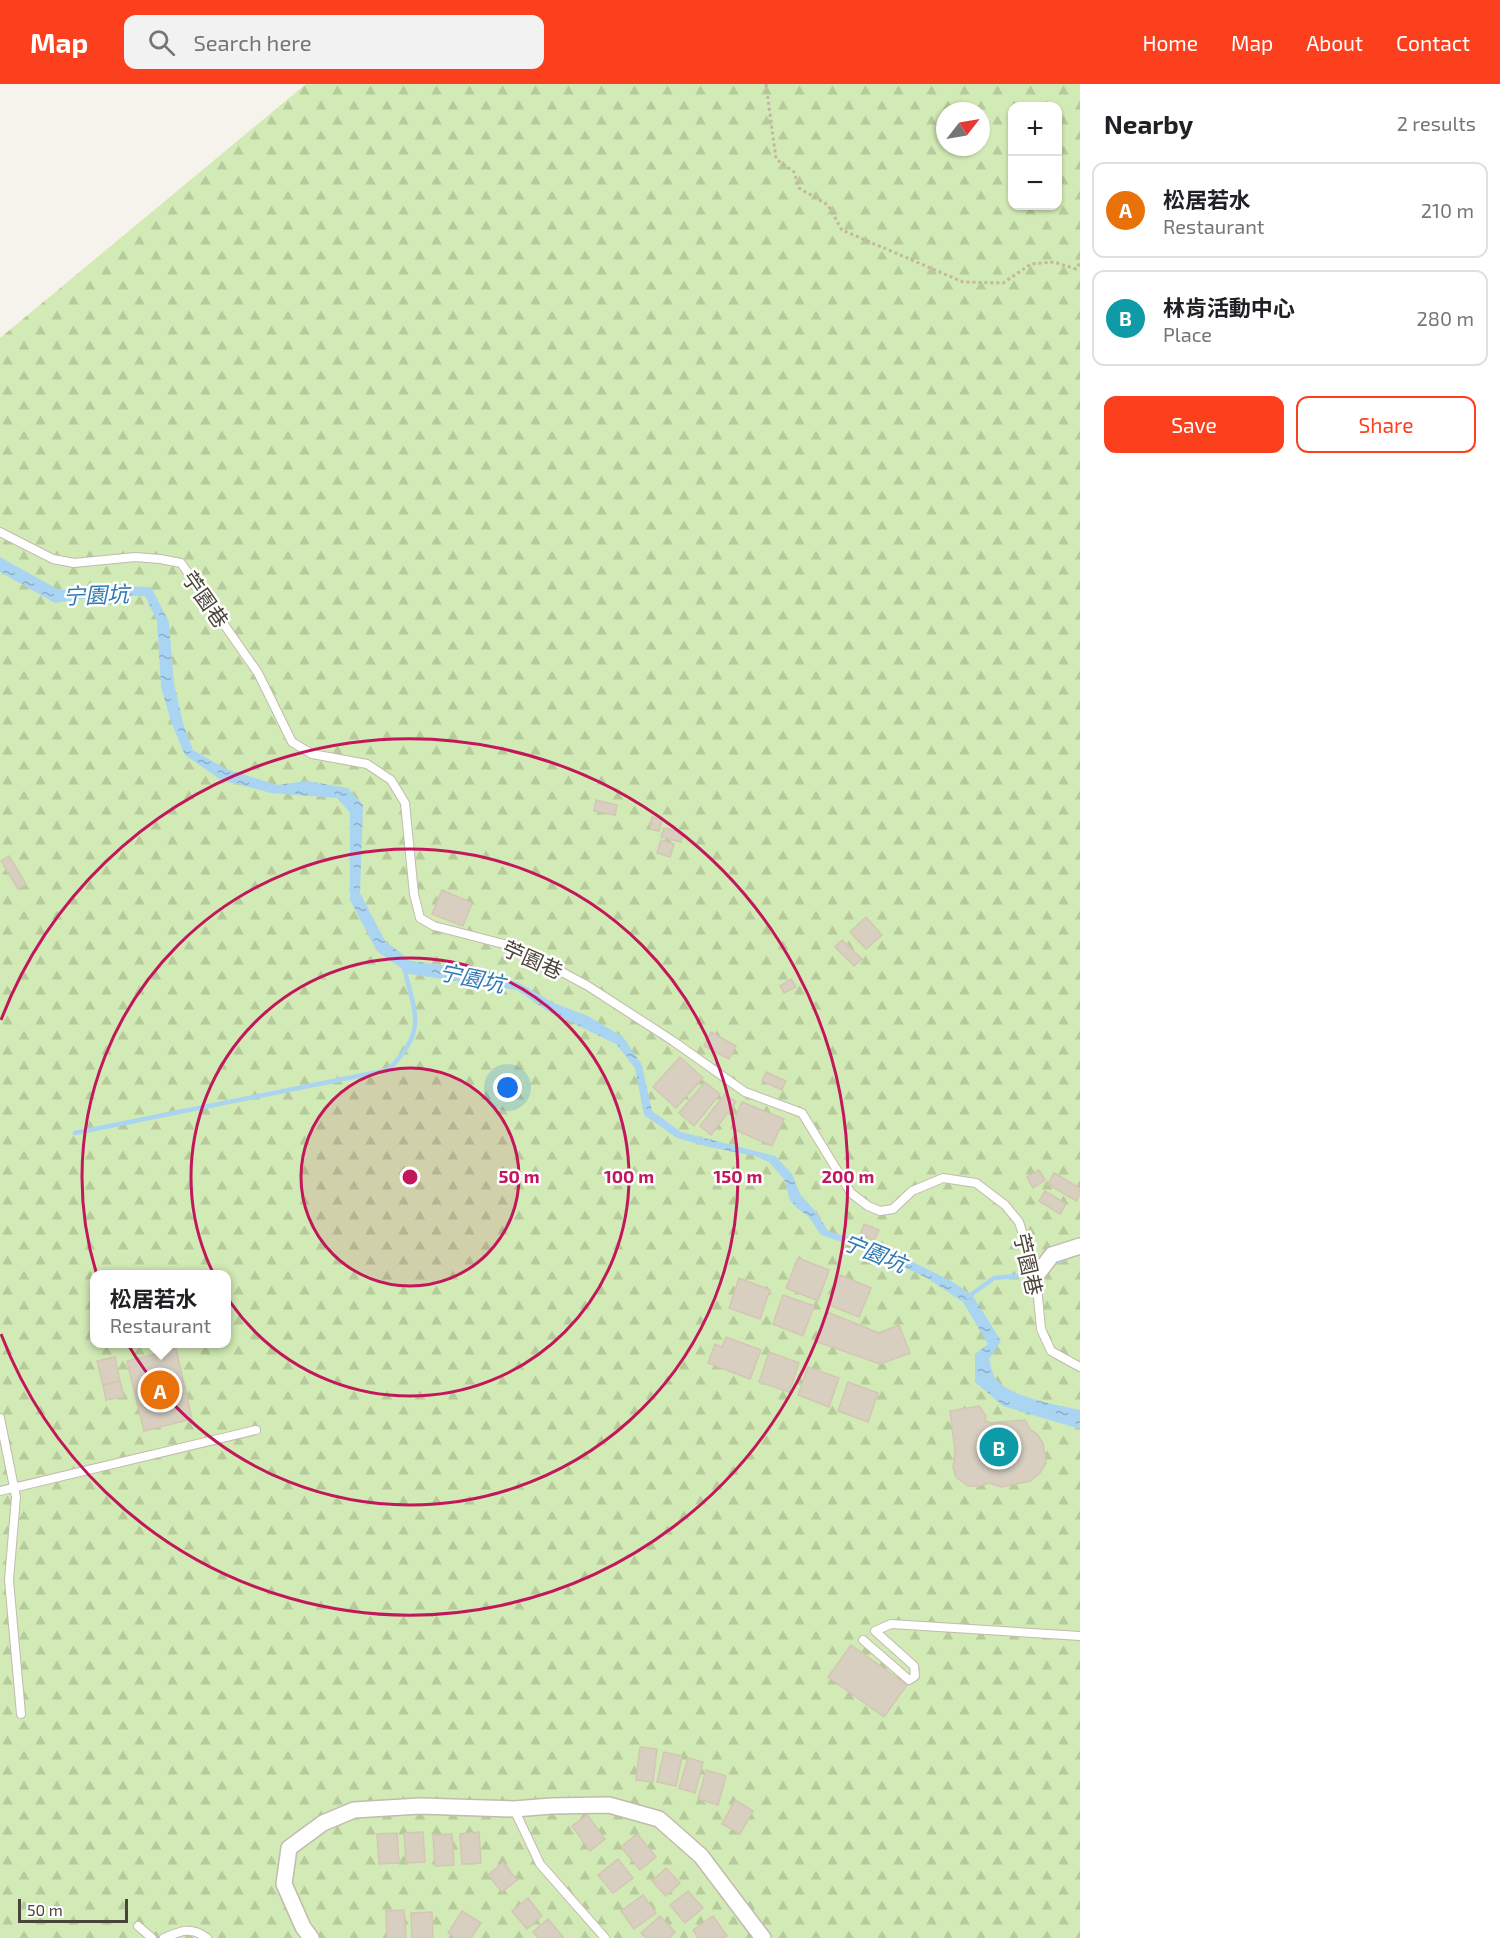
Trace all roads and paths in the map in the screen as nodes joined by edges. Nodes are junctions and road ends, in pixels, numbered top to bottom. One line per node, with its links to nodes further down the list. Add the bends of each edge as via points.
1 (766, 84): 2 (path, via 776,159 794,172 799,188 828,205 842,230 963,282 1003,283 1031,264 1054,262 1076,268)
2 (1080, 263)
3 (0, 532): 5 (lane, 苧園巷, via 53,559 74,563 135,557 181,563 258,673 292,742 312,754 367,764 391,780 405,803 420,918 434,926 516,947 588,986 746,1092 802,1113 851,1193 868,1206 880,1211 893,1209 912,1191 943,1178 976,1183 1005,1205 1019,1222)
4 (1080, 1246): 5 (street, via 1052,1255)
5 (1036, 1276): 6 (lane, 苧園巷, via 1041,1329 1051,1351)
6 (1080, 1367)
7 (0, 1418): 9 (lane)
8 (256, 1430): 9 (lane)
9 (14, 1487): 10 (lane); 13 (lane, via 9,1580)
10 (0, 1491)
11 (1080, 1636): 12 (lane, via 891,1624 875,1630 914,1666 915,1676 909,1680)
12 (863, 1640)
13 (21, 1714)
14 (514, 1809): 19 (street, via 384,1807 354,1810 323,1823 289,1848 284,1884); 20 (lane, via 540,1864); 21 (street, via 609,1805 659,1819 700,1856)
15 (138, 1926): 16 (lane)
16 (152, 1938)
17 (164, 1938): 18 (lane, via 185,1929)
18 (207, 1938)
19 (311, 1938)
20 (605, 1938)
21 (763, 1938)

